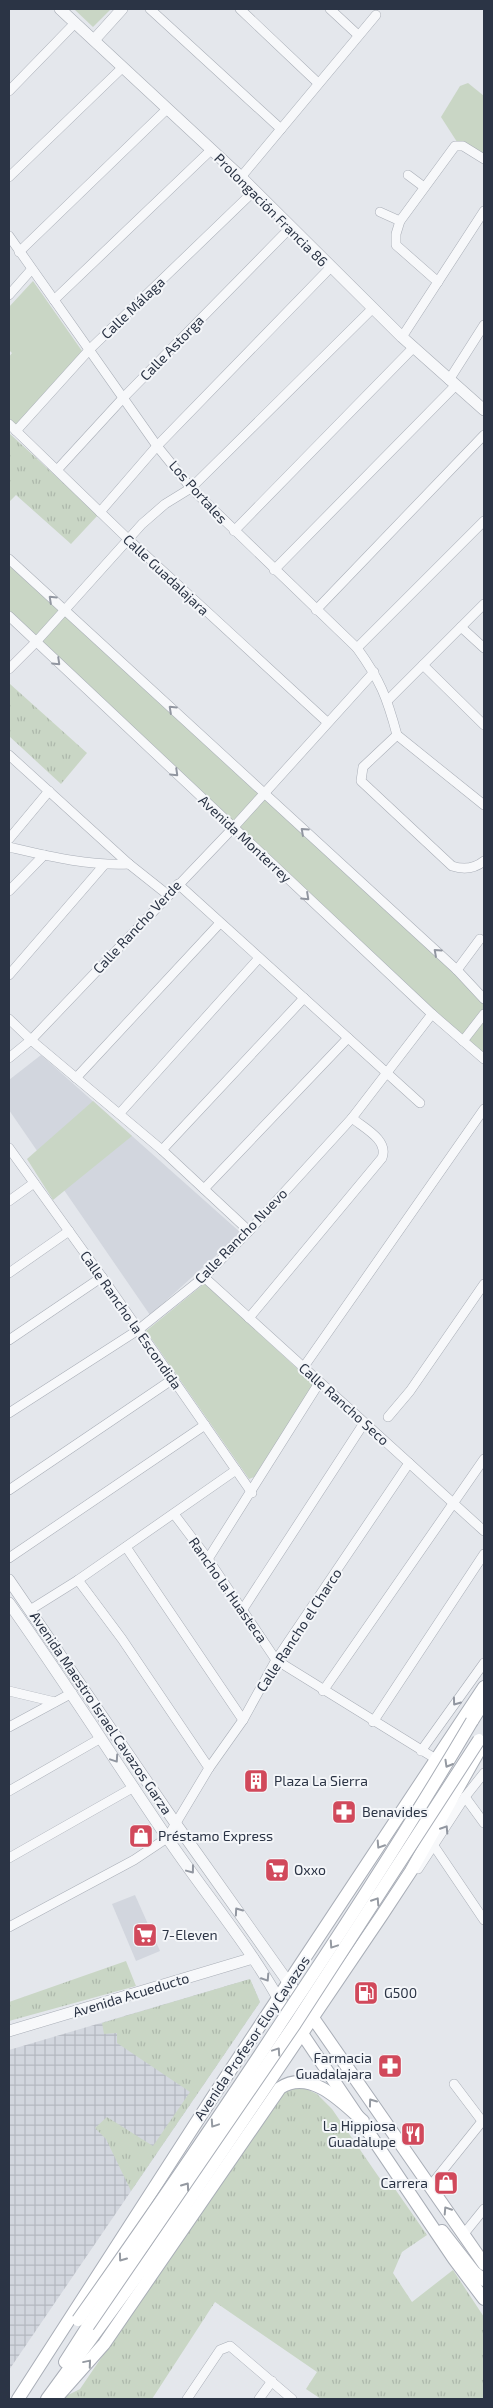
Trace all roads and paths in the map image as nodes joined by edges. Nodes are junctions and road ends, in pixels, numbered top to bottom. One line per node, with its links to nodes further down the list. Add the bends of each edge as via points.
1 (60, 9): 7 (street, Prolongación Francia 86)
2 (122, 9): 9 (street)
3 (150, 9): 14 (street)
4 (240, 9): 11 (street)
5 (330, 9): 8 (street)
6 (376, 15): 8 (street)
7 (75, 23): 9 (street, Prolongación Francia 86); 12 (street)
8 (358, 35): 11 (street)
9 (94, 40): 10 (street, Prolongación Francia 86)
10 (122, 68): 13 (street, Prolongación Francia 86); 18 (street)
11 (318, 83): 14 (street)
12 (9, 91)
13 (166, 110): 15 (street, Prolongación Francia 86); 27 (street)
14 (281, 129): 19 (street)
15 (211, 150): 19 (street, Prolongación Francia 86); 32 (street)
16 (484, 159): 20 (street, via 459,145 451,149)
17 (408, 175): 20 (street)
18 (9, 177)
19 (241, 177): 21 (street, Prolongación Francia 86)
20 (424, 187): 24 (street)
21 (254, 191): 25 (street, Prolongación Francia 86); 37 (street, Calle Málaga)
22 (380, 212): 24 (street)
23 (484, 212): 30 (street)
24 (400, 221): 30 (street, via 396,246)
25 (290, 228): 28 (street, Prolongación Francia 86); 39 (street, Calle Astorga)
26 (9, 236): 27 (street, Los Portales)
27 (19, 252): 29 (street, Los Portales)
28 (330, 268): 33 (street, Prolongación Francia 86); 44 (street)
29 (32, 270): 31 (street); 32 (street, Los Portales)
30 (438, 282): 35 (street)
31 (9, 295)
32 (54, 300): 37 (street, Los Portales)
33 (372, 308): 35 (street, Prolongación Francia 86); 46 (street)
34 (484, 325): 38 (street)
35 (402, 337): 36 (street, Prolongación Francia 86)
36 (413, 348): 38 (street, Prolongación Francia 86); 49 (street)
37 (90, 350): 39 (street, Los Portales); 42 (street, Calle Málaga)
38 (452, 383): 40 (street, Prolongación Francia 86); 52 (street)
39 (124, 398): 44 (street, Los Portales); 45 (street, Calle Astorga)
40 (484, 410)
41 (9, 424): 42 (street, Calle Guadalajara)
42 (16, 431): 45 (street, Calle Guadalajara)
43 (484, 435): 55 (street)
44 (157, 446): 46 (street, Los Portales); 47 (street)
45 (57, 470): 47 (street, Calle Guadalajara)
46 (191, 488): 49 (street, Los Portales); 50 (street, via 151,515)
47 (100, 512): 50 (street, Calle Guadalajara)
48 (484, 520): 59 (street)
49 (234, 531): 52 (street, Los Portales)
50 (128, 539): 54 (street); 65 (street, Calle Guadalajara)
51 (9, 559): 54 (street, one-way to 51)
52 (274, 570): 55 (street, Los Portales)
53 (484, 604): 57 (street)
54 (65, 610): 58 (street); 70 (street, one-way to 54)
55 (316, 610): 59 (street, Los Portales)
56 (9, 616): 58 (street, Avenida Monterrey)
57 (462, 627): 60 (street); 61 (street)
58 (36, 642): 62 (street); 72 (street, Avenida Monterrey, one-way to 72)
59 (357, 648): 63 (street, Los Portales)
60 (484, 648)
61 (423, 666): 64 (street); 66 (street)
62 (9, 669)
63 (374, 672): 64 (street, Los Portales); 65 (street, Calle Rancho Verde)
64 (388, 700): 67 (street, Los Portales)
65 (327, 722): 70 (street, Calle Rancho Verde)
66 (484, 725)
67 (397, 735): 71 (street); 76 (street, via 363,767 362,781 452,866 467,869)
68 (9, 755): 69 (street)
69 (49, 791): 73 (street); 77 (street)
70 (264, 794): 72 (street, Calle Rancho Verde); 85 (street, one-way to 70)
71 (484, 805)
72 (233, 828): 79 (street, Calle Rancho Verde); 89 (street, Avenida Monterrey, one-way to 89)
73 (9, 839)
74 (9, 847): 75 (street)
75 (44, 855): 78 (street); 80 (street)
76 (484, 861)
77 (129, 864): 78 (street); 81 (street)
78 (104, 865): 86 (street)
79 (178, 884): 81 (street, Calle Rancho Verde); 82 (street)
80 (9, 892)
81 (168, 895): 93 (street, Calle Rancho Verde)
82 (220, 923): 84 (street); 98 (street)
83 (480, 938): 85 (street)
84 (259, 958): 87 (street); 101 (street)
85 (456, 970): 88 (street)
86 (9, 975)
87 (304, 998): 92 (street); 104 (street)
88 (484, 999)
89 (432, 1014): 94 (street, Avenida Monterrey); 97 (street, Calle Rancho Nuevo)
90 (484, 1014): 94 (street)
91 (9, 1019): 93 (street)
92 (348, 1038): 97 (street); 106 (street)
93 (31, 1040): 95 (street, Calle Rancho Verde); 98 (street)
94 (463, 1041): 96 (street, Avenida Monterrey)
95 (9, 1058)
96 (484, 1059)
97 (387, 1073): 99 (street); 102 (street, Calle Rancho Nuevo)
98 (76, 1078): 101 (street)
99 (420, 1103)
100 (484, 1109): 117 (street)
101 (120, 1114): 104 (street)
102 (352, 1118): 109 (street, Calle Rancho Nuevo); 114 (street, via 379,1139 384,1152 378,1164)
103 (9, 1148): 105 (street, Calle Rancho la Escondida)
104 (162, 1150): 106 (street)
105 (34, 1183): 107 (street); 108 (street, Calle Rancho la Escondida)
106 (204, 1188): 109 (street)
107 (9, 1201)
108 (69, 1231): 110 (street); 111 (street, Calle Rancho la Escondida)
109 (249, 1231): 112 (street, Calle Rancho Nuevo)
110 (9, 1273)
111 (102, 1277): 115 (street, Calle Rancho la Escondida); 116 (street)
112 (204, 1277): 114 (street, Calle Rancho Seco); 115 (street, Calle Rancho Nuevo)
113 (484, 1284): 121 (street, via 410,1391)
114 (249, 1318): 117 (street, Calle Rancho Seco)
115 (138, 1330): 118 (street, Calle Rancho la Escondida); 120 (street, Calle Rancho Nuevo)
116 (9, 1340)
117 (302, 1368): 119 (street, Calle Rancho Seco)
118 (173, 1379): 123 (street, Calle Rancho la Escondida); 127 (street)
119 (319, 1383): 122 (street, Calle Rancho Seco); 128 (street)
120 (9, 1413)
121 (388, 1417)
122 (364, 1422): 125 (street, Calle Rancho Seco); 140 (street)
123 (205, 1425): 126 (street, Calle Rancho la Escondida); 134 (street)
124 (484, 1459): 129 (street)
125 (409, 1463): 129 (street, Calle Rancho Seco); 142 (street, Calle Rancho el Charco)
126 (236, 1470): 128 (street, Calle Rancho la Escondida); 130 (street)
127 (9, 1490)
128 (252, 1493): 135 (street)
129 (453, 1504): 131 (street, Calle Rancho Seco); 146 (street)
130 (174, 1514): 132 (street); 135 (street, Rancho la Huasteca)
131 (484, 1531)
132 (126, 1547): 138 (street); 150 (street)
133 (484, 1554): 136 (street)
134 (9, 1558)
135 (208, 1559): 140 (street, Rancho la Huasteca)
136 (481, 1566): 151 (street)
137 (9, 1580): 141 (street, Avenida Maestro Israel Cavazos Garza)
138 (78, 1580): 141 (street); 157 (street)
139 (9, 1603): 147 (street, Avenida Maestro Israel Cavazos Garza)
140 (243, 1609): 142 (street, Rancho la Huasteca)
141 (30, 1610): 163 (street, Avenida Maestro Israel Cavazos Garza)
142 (276, 1660): 146 (street, Rancho la Huasteca); 150 (street, Calle Rancho el Charco)
143 (484, 1663): 155 (street, one-way to 155)
144 (484, 1687): 156 (main road, Avenida Profesor Eloy Cavazos)
145 (9, 1691): 148 (street)
146 (323, 1691): 151 (street, Rancho la Huasteca)
147 (72, 1693): 148 (street); 153 (street, Avenida Maestro Israel Cavazos Garza)
148 (55, 1702): 152 (street)
149 (484, 1702): 193 (main road, Avenida Profesor Eloy Cavazos, one-way to 193, bridge, via 350,1918)
150 (243, 1720): 157 (street, Calle Rancho el Charco)
151 (373, 1722): 155 (street, Rancho la Huasteca)
152 (9, 1727)
153 (101, 1738): 159 (street, Avenida Maestro Israel Cavazos Garza, one-way to 159); 160 (street)
154 (482, 1738): 168 (main road, Avenida Profesor Eloy Cavazos, via 411,1871); 193 (main road, Avenida Profesor Eloy Cavazos, one-way to 154, bridge, via 295,2024)
155 (421, 1751): 156 (street, Rancho la Huasteca)
156 (436, 1760): 167 (main road, Avenida Profesor Eloy Cavazos, one-way to 167)
157 (209, 1768): 163 (street, Calle Rancho el Charco)
158 (484, 1772): 161 (street)
159 (134, 1787): 164 (street, Avenida Maestro Israel Cavazos Garza); 166 (street)
160 (9, 1790)
161 (465, 1797): 162 (street); 165 (street, one-way to 161)
162 (484, 1823)
163 (176, 1824): 164 (street, Calle Rancho el Charco); 174 (street, Avenida Maestro Israel Cavazos Garza, one-way to 163)
164 (167, 1838): 171 (street, via 134,1860); 173 (street, Avenida Maestro Israel Cavazos Garza, one-way to 173)
165 (434, 1846): 168 (street, via 398,1898); 170 (street)
166 (9, 1858)
167 (349, 1891): 168 (main road, via 348,1908 356,1918 367,1922); 169 (main road, Avenida Profesor Eloy Cavazos)
168 (383, 1912): 172 (main road, Avenida Profesor Eloy Cavazos)
169 (331, 1919): 172 (main road, via 352,1923 360,1934); 174 (main road, Avenida Profesor Eloy Cavazos)
170 (484, 1920)
171 (9, 1927)
172 (361, 1946): 176 (main road, Avenida Profesor Eloy Cavazos)
173 (253, 1958): 175 (street, Avenida Maestro Israel Cavazos Garza, one-way to 175); 177 (street, Avenida Acueducto)
174 (288, 1982): 175 (main road, Avenida Profesor Eloy Cavazos); 176 (main road, Avenida Maestro Israel Cavazos Garza)
175 (278, 1998): 178 (main road, Avenida Maestro Israel Cavazos Garza); 179 (main road, Avenida Profesor Eloy Cavazos)
176 (312, 2017): 178 (main road, Avenida Profesor Eloy Cavazos); 186 (main road, Avenida Maestro Israel Cavazos Garza, one-way to 176)
177 (9, 2031)
178 (301, 2034): 180 (main road, Avenida Profesor Eloy Cavazos); 185 (main road, Avenida Maestro Israel Cavazos Garza)
179 (237, 2062): 180 (main road, via 236,2070 245,2084 253,2087); 182 (main road, Avenida Profesor Eloy Cavazos)
180 (268, 2082): 184 (main road, Avenida Profesor Eloy Cavazos)
181 (454, 2084): 183 (street)
182 (214, 2095): 184 (main road, via 223,2093 239,2102 243,2111); 195 (main road, Avenida Profesor Eloy Cavazos)
183 (483, 2120): 186 (street)
184 (242, 2121): 196 (main road, Avenida Profesor Eloy Cavazos, via 150,2258)
185 (363, 2121): 188 (main road, Avenida Maestro Israel Cavazos Garza); 197 (main road, one-way to 185, via 104,2344 280,2088 297,2082 318,2087)
186 (431, 2184): 189 (main road, Avenida Maestro Israel Cavazos Garza, one-way to 186)
187 (484, 2209): 189 (street)
188 (433, 2226): 191 (main road, via 448,2235 474,2272); 192 (main road, Avenida Maestro Israel Cavazos Garza)
189 (463, 2235): 190 (main road, Avenida Maestro Israel Cavazos Garza)
190 (484, 2264)
191 (484, 2280)
192 (484, 2299)
193 (83, 2323): 195 (main road, Avenida Profesor Eloy Cavazos); 196 (main road, Avenida Profesor Eloy Cavazos)
194 (272, 2380): 198 (street, via 230,2346 220,2350); 199 (street); 200 (street)
195 (21, 2395)
196 (46, 2399)
197 (55, 2399)
198 (188, 2399)
199 (259, 2399)
200 (292, 2399)

